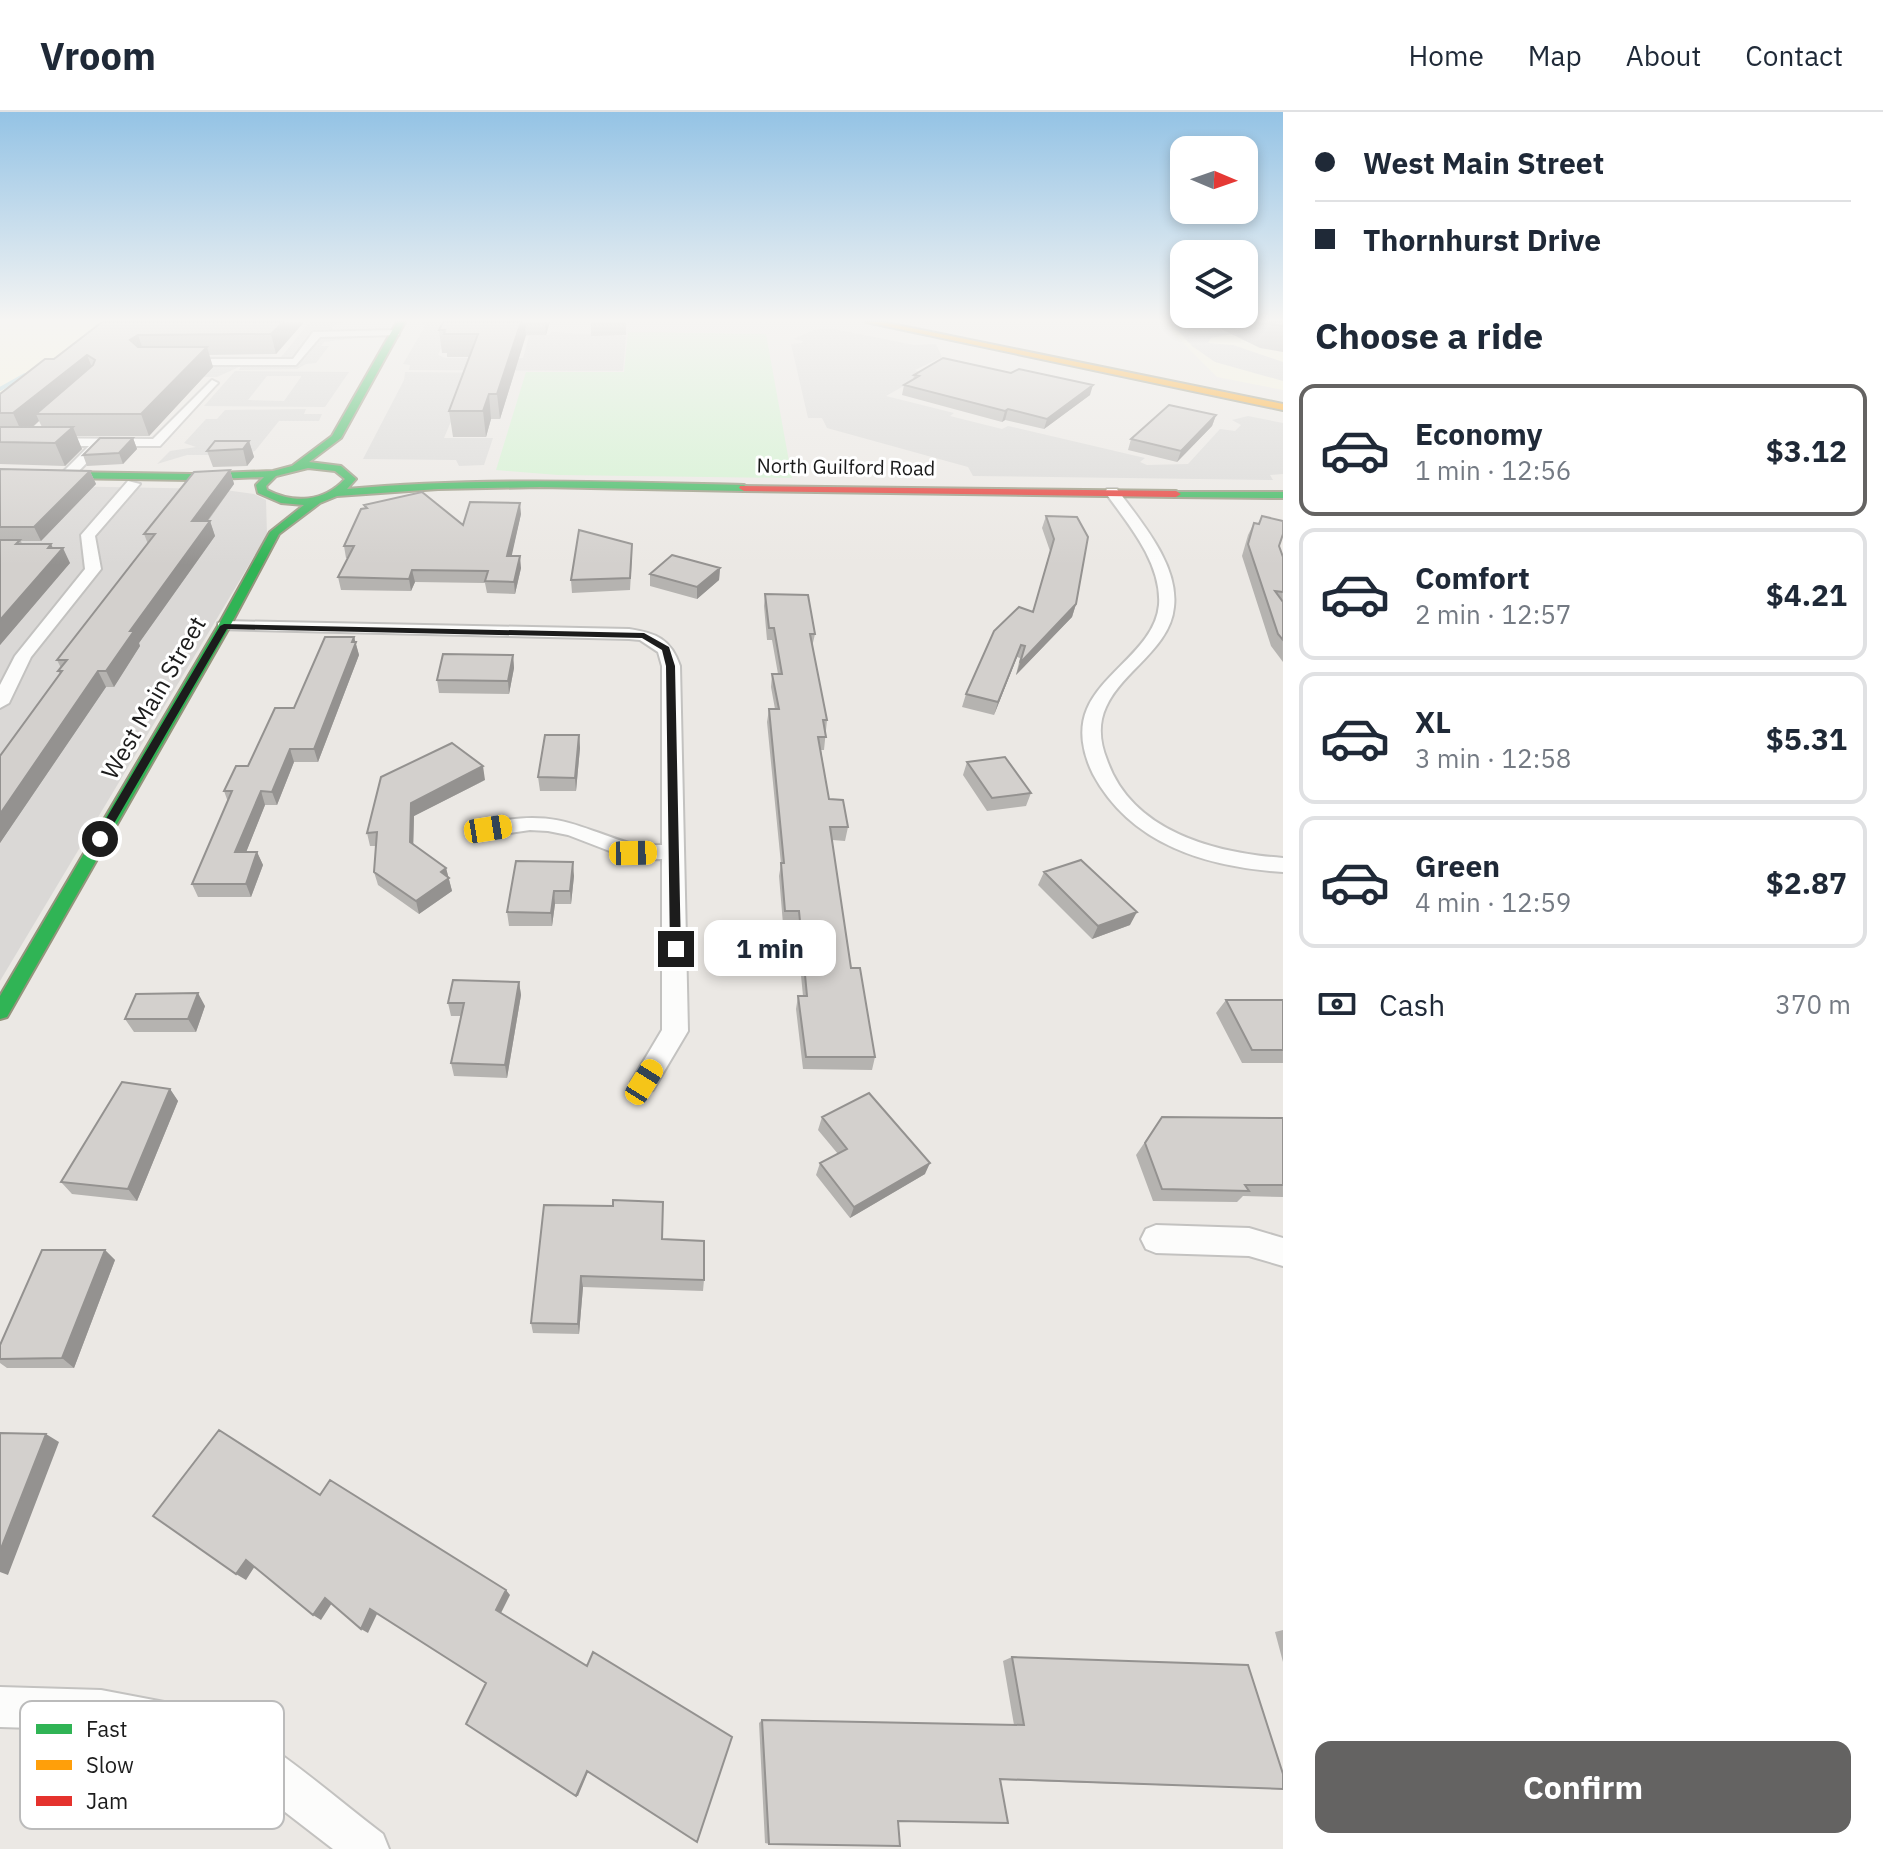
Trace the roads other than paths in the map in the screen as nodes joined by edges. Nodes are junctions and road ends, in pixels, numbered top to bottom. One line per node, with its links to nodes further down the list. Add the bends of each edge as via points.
1 (193, 403): 9 (street, via 156,443)
2 (356, 403): 6 (main road)
3 (1263, 403): 4 (main road)
4 (1283, 407)
5 (38, 432): 8 (street)
6 (336, 438): 10 (main road); 11 (main road)
7 (0, 442): 8 (street)
8 (27, 442): 9 (street)
9 (99, 443): 14 (street)
10 (297, 466): 11 (main road, North Guilford Road); 13 (main road)
11 (344, 471): 17 (main road, North Guilford Road); 21 (main road, via 349,484)
12 (0, 474): 14 (main road)
13 (273, 474): 14 (main road); 19 (main road, via 261,485)
14 (67, 475)
15 (0, 482): 16 (main road, North Guilford Road)
16 (133, 484): 19 (main road, North Guilford Road, via 231,486); 24 (street, via 91,529 87,539 93,569 23,656)
17 (409, 485): 18 (main road, North Guilford Road); 21 (main road, North Guilford Road)
18 (1112, 492): 20 (main road, North Guilford Road); 27 (street, via 1155,561 1167,593 1158,628 1104,691 1091,722 1105,783 1122,806 1173,839 1237,861)
19 (269, 495): 21 (main road, North Guilford Road, via 296,501); 22 (main road, West Main Street)
20 (1283, 495)
21 (329, 496): 22 (main road, West Main Street)
22 (275, 532): 23 (main road, West Main Street)
23 (224, 626): 26 (street, via 629,634 655,640 666,649 671,666); 28 (main road, West Main Street)
24 (0, 703)
25 (488, 829): 26 (street, via 548,824 633,853)
26 (674, 852): 29 (street, via 675,1031)
27 (1283, 865)
28 (0, 1012)
29 (644, 1082)
30 (1156, 1239): 31 (street, via 1249,1242)
31 (1283, 1252)
32 (0, 1707): 33 (street)
33 (20, 1708)
34 (284, 1785): 35 (street)
35 (368, 1849)

